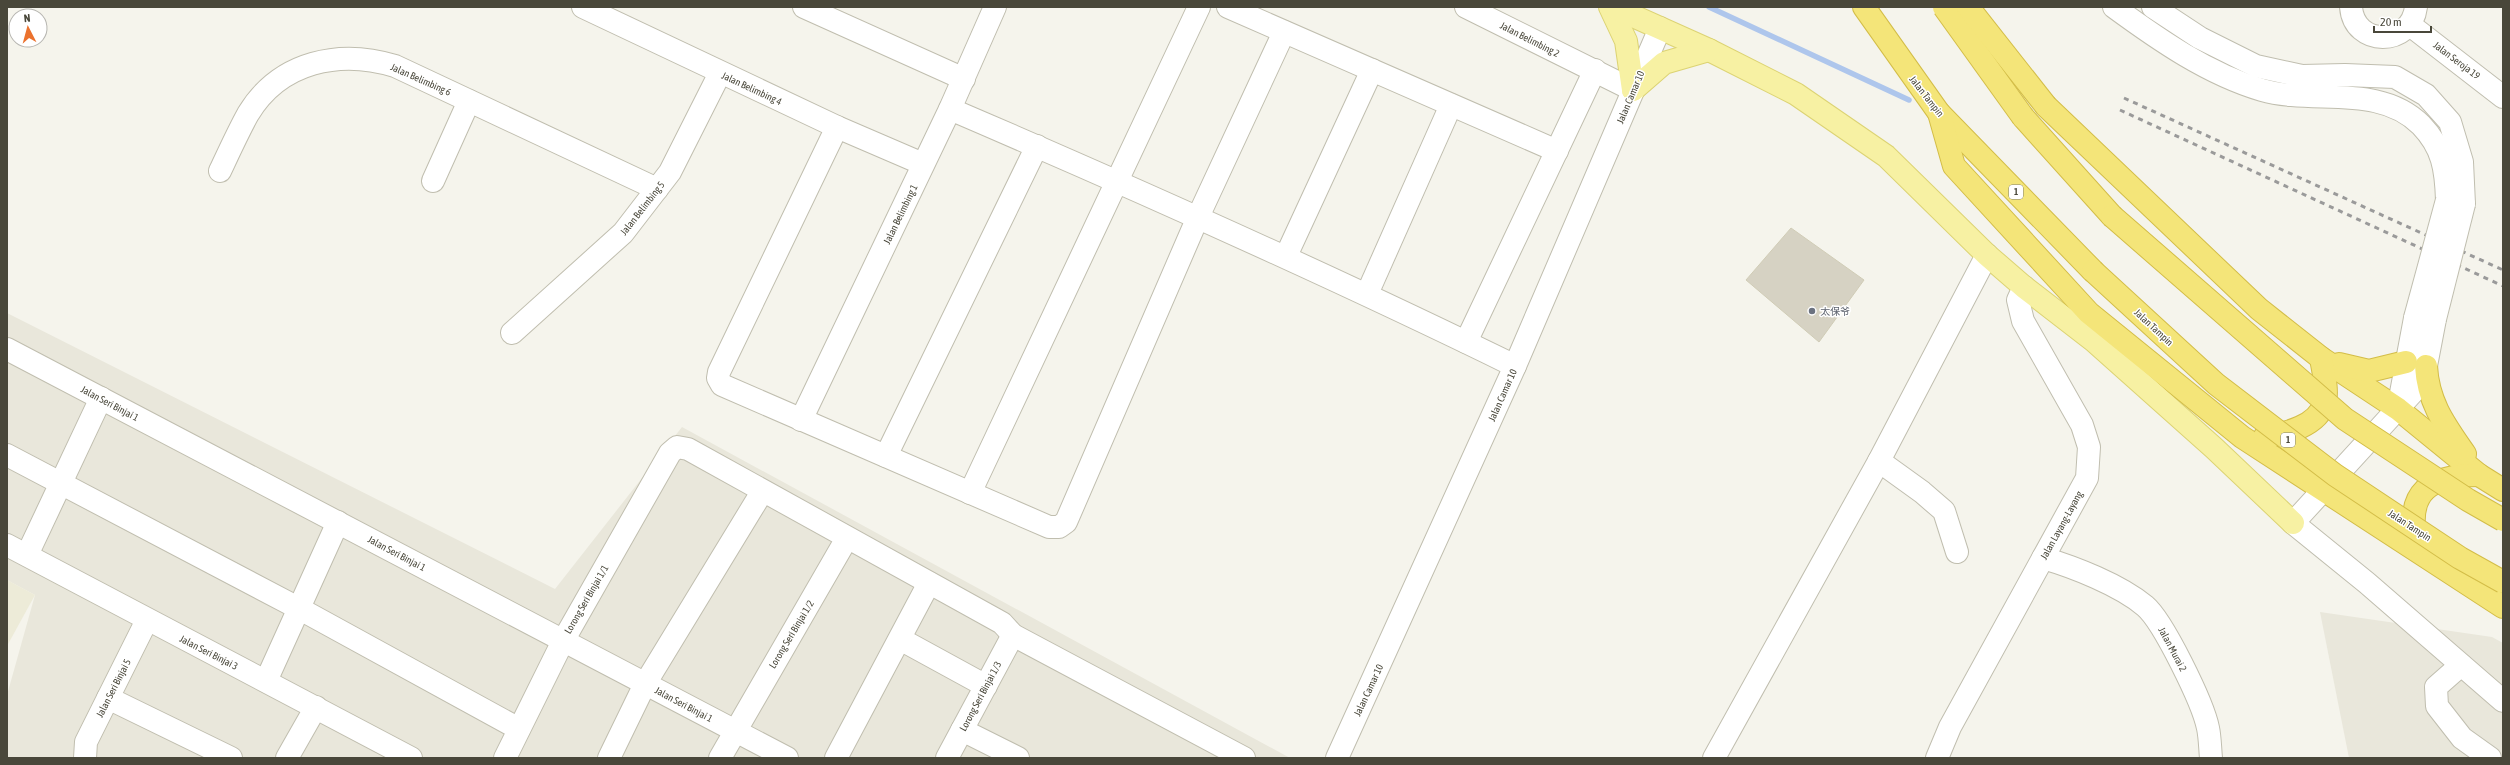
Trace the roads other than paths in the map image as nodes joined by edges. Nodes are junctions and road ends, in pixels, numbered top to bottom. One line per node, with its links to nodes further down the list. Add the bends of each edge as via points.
1 (583, 7): 21 (street, Jalan Belimbing 4)
2 (804, 7): 22 (street)
3 (995, 7): 22 (street, Jalan Belimbing 1)
4 (1198, 7): 34 (street)
5 (1228, 7): 17 (street)
6 (1466, 7): 20 (street, Jalan Belimbing 2)
7 (1610, 7): 23 (main road, via 1626,41)
8 (1613, 7): 16 (main road)
9 (1864, 7): 28 (highway, Jalan Tampin / 1)
10 (1944, 7): 62 (highway, bridge, via 2023,117 2112,216 2345,419)
11 (1968, 7): 46 (highway, bridge, via 2046,106 2259,309)
12 (2114, 7): 37 (street, via 2151,34 2221,75 2262,90 2297,96 2368,100 2400,109 2415,119 2437,143)
13 (2153, 7): 37 (street, via 2200,38 2256,66 2302,76 2395,77 2426,95 2450,122 2462,162)
14 (2350, 8): 15 (street, via 2360,28 2369,35 2380,38 2402,32)
15 (2413, 16): 24 (street, Jalan Seroja 19)
16 (1660, 28): 18 (main road); 23 (street, Jalan Camar 10)
17 (1284, 32): 19 (street); 38 (street)
18 (1709, 50): 23 (main road, via 1664,63); 39 (main road, via 1796,94 1886,156)
19 (1372, 70): 26 (street); 40 (street)
20 (1595, 70): 23 (street, Jalan Belimbing 2); 31 (street)
21 (720, 73): 29 (street, Jalan Belimbing 4); 36 (street, Jalan Belimbing 5, via 670,172)
22 (964, 79): 27 (street, Jalan Belimbing 1)
23 (1633, 90): 48 (street, Jalan Camar 10)
24 (2503, 97)
25 (469, 101): 33 (street, Jalan Belimbing 6, via 395,66 352,57 326,60 303,67 272,85 249,113); 35 (street); 36 (street, Jalan Belimbing 6)
26 (1451, 105): 31 (street); 42 (street)
27 (950, 109): 30 (street); 32 (street, Jalan Belimbing 1)
28 (1939, 113): 52 (highway, via 1954,166 2089,313); 71 (highway, Jalan Tampin / 1, bridge, via 2093,271 2216,384 2335,476 2460,558)
29 (837, 127): 32 (street, Jalan Belimbing 4); 51 (street, via 718,378 722,385)
30 (1038, 146): 34 (street); 54 (street)
31 (1556, 151): 44 (street)
32 (923, 164): 51 (street, Jalan Belimbing 1)
33 (220, 171)
34 (1117, 180): 38 (street); 61 (street)
35 (433, 181)
36 (657, 189): 43 (street, Jalan Belimbing 5, via 623,234)
37 (2455, 202): 47 (street, bridge, via 2425,318)
38 (1198, 217): 40 (street); 61 (street, via 1066,522 1059,527 1049,527)
39 (1987, 255): 41 (main road); 55 (street)
40 (1286, 256): 42 (street)
41 (2024, 287): 64 (main road, via 2094,341 2214,448); 70 (street, Jalan Layang-Layang, via 2018,300 2023,321 2082,425 2089,448 2087,478)
42 (1367, 294): 44 (street)
43 (512, 334)
44 (1466, 342): 48 (street)
45 (7, 349): 49 (street, Jalan Seri Binjai 1)
46 (2321, 358): 47 (highway, via 2357,370 2369,371); 50 (highway); 52 (highway, via 2325,392 2324,402 2318,413 2300,428 2272,435)
47 (2416, 364): 50 (street); 56 (highway, via 2446,427)
48 (1515, 366): 101 (street, Jalan Camar 10)
49 (101, 398): 57 (street); 63 (street, Jalan Seri Binjai 1)
50 (2398, 409): 56 (highway); 58 (street)
51 (801, 420): 54 (street)
52 (2242, 437): 58 (highway)
53 (7, 455): 57 (street)
54 (886, 456): 61 (street)
55 (1879, 461): 67 (street, via 1922,492 1944,512); 102 (street)
56 (2479, 475): 59 (highway); 68 (highway, via 2459,475 2440,479 2426,488 2416,504 2414,515 2414,530)
57 (61, 482): 69 (street); 74 (street)
58 (2324, 490): 64 (street); 68 (highway)
59 (2503, 490)
60 (762, 492): 65 (street); 78 (street, Lorong Seri Binjai 1/1, via 688,449 677,447 670,453); 81 (street)
61 (970, 493)
62 (2503, 520)
63 (338, 522): 74 (street); 78 (street, Jalan Seri Binjai 1)
64 (2293, 523): 79 (street)
65 (847, 538): 72 (street); 87 (street, Lorong Seri Binjai 1/2)
66 (7, 545): 69 (street, Jalan Seri Binjai 3)
67 (1957, 552)
68 (2420, 553): 73 (highway)
69 (27, 556): 75 (street, Jalan Seri Binjai 3)
70 (2043, 558): 103 (street, Jalan Layang-Layang, via 1950,727); 104 (street, Jalan Murai 2, via 2073,567 2146,606 2163,629 2187,676 2208,727)
71 (2503, 582)
72 (929, 583): 76 (street, via 1002,623); 77 (street)
73 (2503, 607)
74 (300, 609): 80 (street); 86 (street)
75 (147, 620): 80 (street, Jalan Seri Binjai 3); 83 (street, Jalan Seri Binjai 5)
76 (1013, 635): 82 (street, Lorong Seri Binjai 1/3); 100 (street)
77 (900, 639): 82 (street); 97 (street)
78 (562, 640): 81 (street, Jalan Seri Binjai 1); 86 (street, Lorong Seri Binjai 1/1)
79 (2461, 665): 84 (street); 105 (street, via 2436,687 2437,706 2462,738)
80 (266, 682): 85 (street, Jalan Seri Binjai 3)
81 (645, 684): 87 (street, Jalan Seri Binjai 1); 94 (street)
82 (986, 686): 88 (street, Lorong Seri Binjai 1/3)
83 (108, 698): 89 (street, Jalan Seri Binjai 5, via 86,742); 90 (street)
84 (2503, 701)
85 (316, 707): 91 (street); 92 (street, Jalan Seri Binjai 3)
86 (519, 729): 93 (street, Lorong Seri Binjai 1/1)
87 (734, 730): 95 (street, Lorong Seri Binjai 1/2); 96 (street, Jalan Seri Binjai 1)
88 (962, 730): 98 (street, Lorong Seri Binjai 1/3); 99 (street)
89 (85, 758)
90 (231, 758)
91 (288, 758)
92 (411, 758)
93 (505, 758)
94 (610, 758)
95 (720, 758)
96 (786, 758)
97 (836, 758)
98 (948, 758)
99 (1018, 758)
100 (1244, 758)
101 (1337, 758)
102 (1714, 758)
103 (1937, 758)
104 (2211, 758)
105 (2490, 758)

